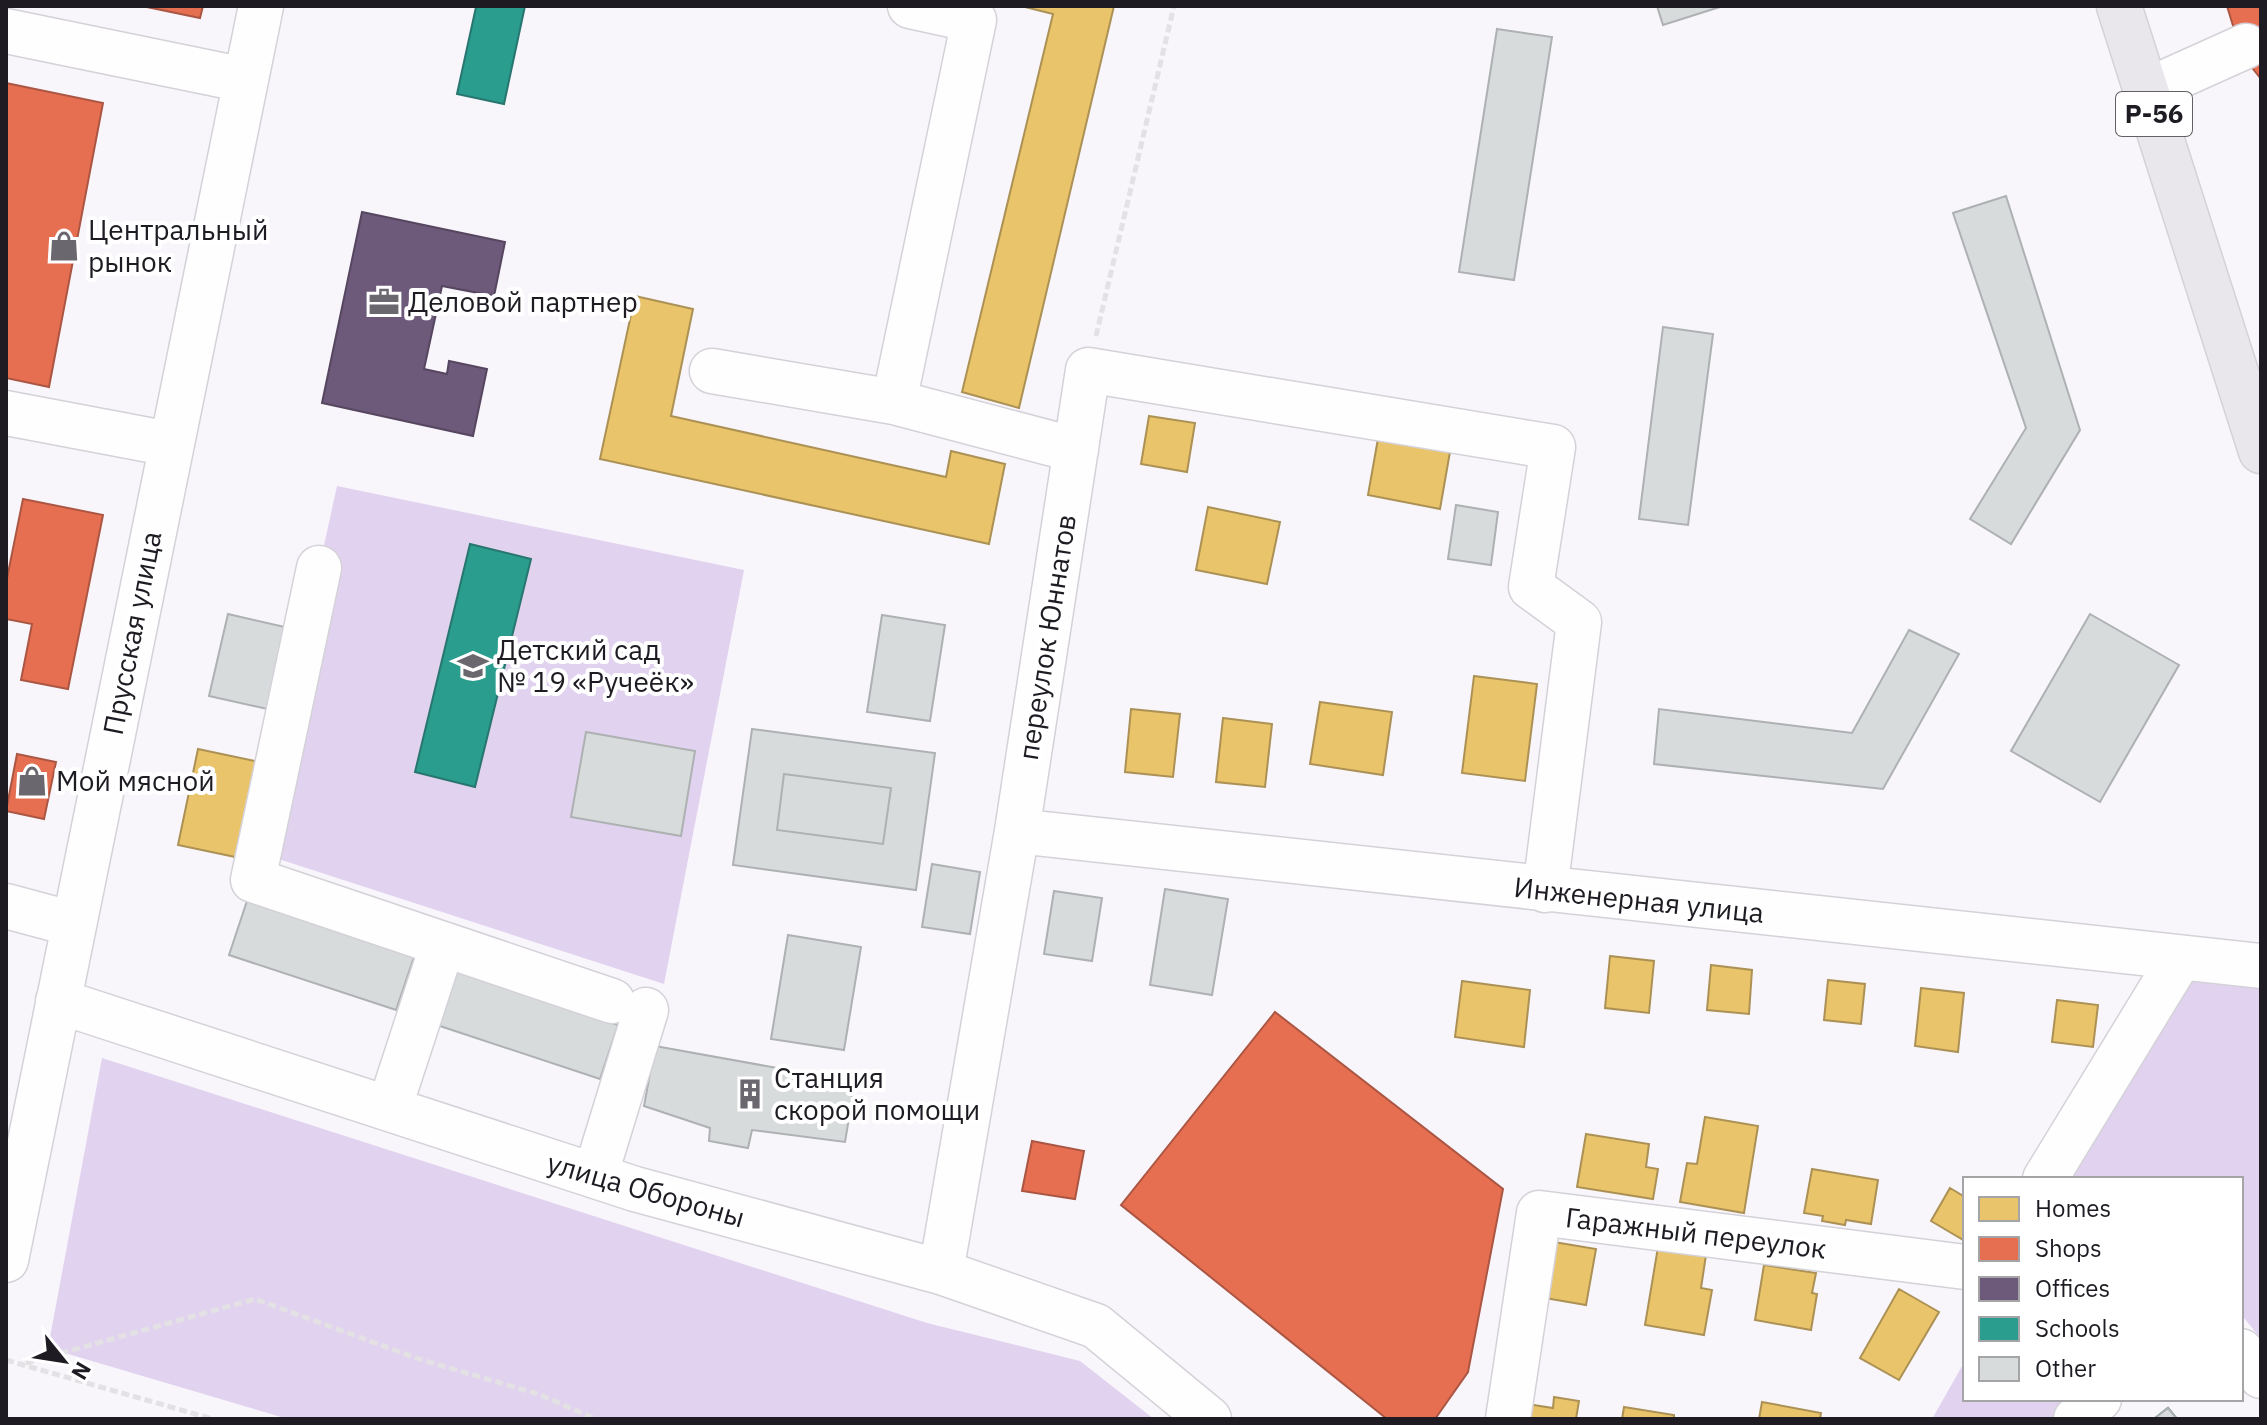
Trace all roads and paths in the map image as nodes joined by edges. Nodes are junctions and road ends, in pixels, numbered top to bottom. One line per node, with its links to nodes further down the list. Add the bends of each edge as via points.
1 (261, 6): 7 (street, Прусская улица)
2 (910, 6): 11 (street, via 974,20)
3 (1174, 6): 9 (path)
4 (2119, 6): 8 (main road, Р-56)
5 (6, 31): 7 (street)
6 (2246, 46): 8 (street)
7 (245, 80): 13 (street, Прусская улица)
8 (2146, 91): 15 (main road, Р-56)
9 (1088, 370): 14 (street, переулок Юннатов); 18 (street, via 1553,447 1531,587 1579,622)
10 (712, 371): 11 (street)
11 (894, 402): 14 (street)
12 (6, 413): 13 (street)
13 (170, 444): 20 (street, Прусская улица)
14 (1076, 450): 17 (street, переулок Юннатов)
15 (2261, 451)
16 (319, 568): 21 (street, via 253,880)
17 (1017, 831): 18 (street, Инженерная улица); 30 (street, переулок Юннатов)
18 (1545, 890): 22 (street, Инженерная улица)
19 (6, 906): 20 (street)
20 (73, 924): 24 (street, Прусская улица)
21 (443, 944): 25 (street); 26 (street, via 629,1005)
22 (2180, 958): 23 (street, Инженерная улица); 27 (street)
23 (2261, 966)
24 (58, 1001): 25 (street, улица Обороны); 28 (street, Прусская улица)
25 (389, 1109): 26 (street, улица Обороны)
26 (595, 1176): 30 (street, улица Обороны)
27 (2046, 1177)
28 (6, 1260)
29 (1963, 1267): 39 (street, Гаражный переулок, via 1539,1213)
30 (941, 1272): 38 (street, улица Обороны, via 1096,1326)
31 (2243, 1354): 34 (street)
32 (6, 1360): 33 (path)
33 (26, 1363): 36 (path); 37 (path, via 255,1299 419,1359 538,1394)
34 (2261, 1376)
35 (2097, 1401): 40 (street)
36 (213, 1419)
37 (596, 1419)
38 (1209, 1419)
39 (1508, 1419)
40 (2076, 1419)

